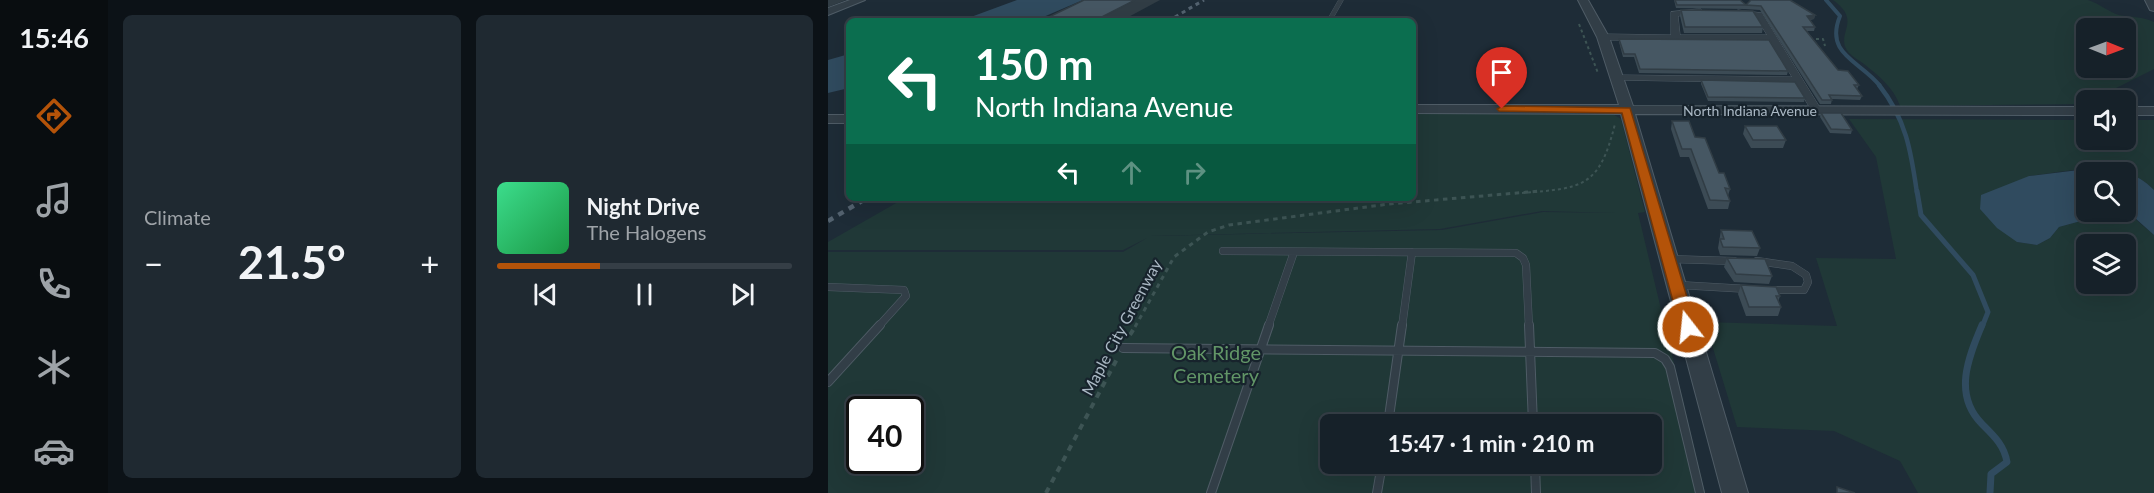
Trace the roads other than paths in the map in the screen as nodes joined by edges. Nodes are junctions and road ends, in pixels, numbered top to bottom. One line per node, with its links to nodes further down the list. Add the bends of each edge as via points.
1 (860, 0): 7 (street)
2 (1341, 0): 9 (lane)
3 (1583, 0): 10 (street)
4 (2150, 0): 5 (street)
5 (2154, 8)
6 (1704, 11): 11 (street, via 1676,12)
7 (828, 12)
8 (1725, 12): 12 (street, via 1755,13)
9 (1331, 18)
10 (1603, 37): 11 (street); 13 (street)
11 (1676, 38): 12 (street)
12 (1772, 38): 14 (street)
13 (1618, 78): 14 (street); 16 (street)
14 (1797, 80): 17 (street)
15 (1416, 109): 16 (street, North Indiana Avenue)
16 (1627, 110): 17 (street, North Indiana Avenue); 26 (street)
17 (1817, 111): 18 (street, North Indiana Avenue)
18 (2076, 111)
19 (2136, 111): 20 (street)
20 (2154, 111)
21 (828, 119): 22 (street)
22 (846, 119)
23 (1223, 251): 24 (lane)
24 (1294, 252): 25 (lane); 30 (lane)
25 (1412, 252): 31 (lane); 32 (lane, via 1506,252 1523,258)
26 (1669, 259): 27 (street); 27 (lane, via 1782,263 1799,270 1807,286 1790,291)
27 (1676, 285): 42 (street)
28 (828, 287): 33 (lane, via 893,287 904,290 906,296)
29 (1123, 348): 30 (lane)
30 (1261, 349): 31 (lane); 38 (lane)
31 (1399, 350): 32 (lane); 34 (lane)
32 (1530, 350): 35 (lane); 41 (lane, via 1645,351 1665,359)
33 (828, 382)
34 (1389, 414)
35 (1533, 414)
36 (1380, 474): 39 (lane)
37 (1535, 474): 40 (lane)
38 (1211, 493)
39 (1377, 493)
40 (1536, 493)
41 (1700, 493)
42 (1735, 493)

